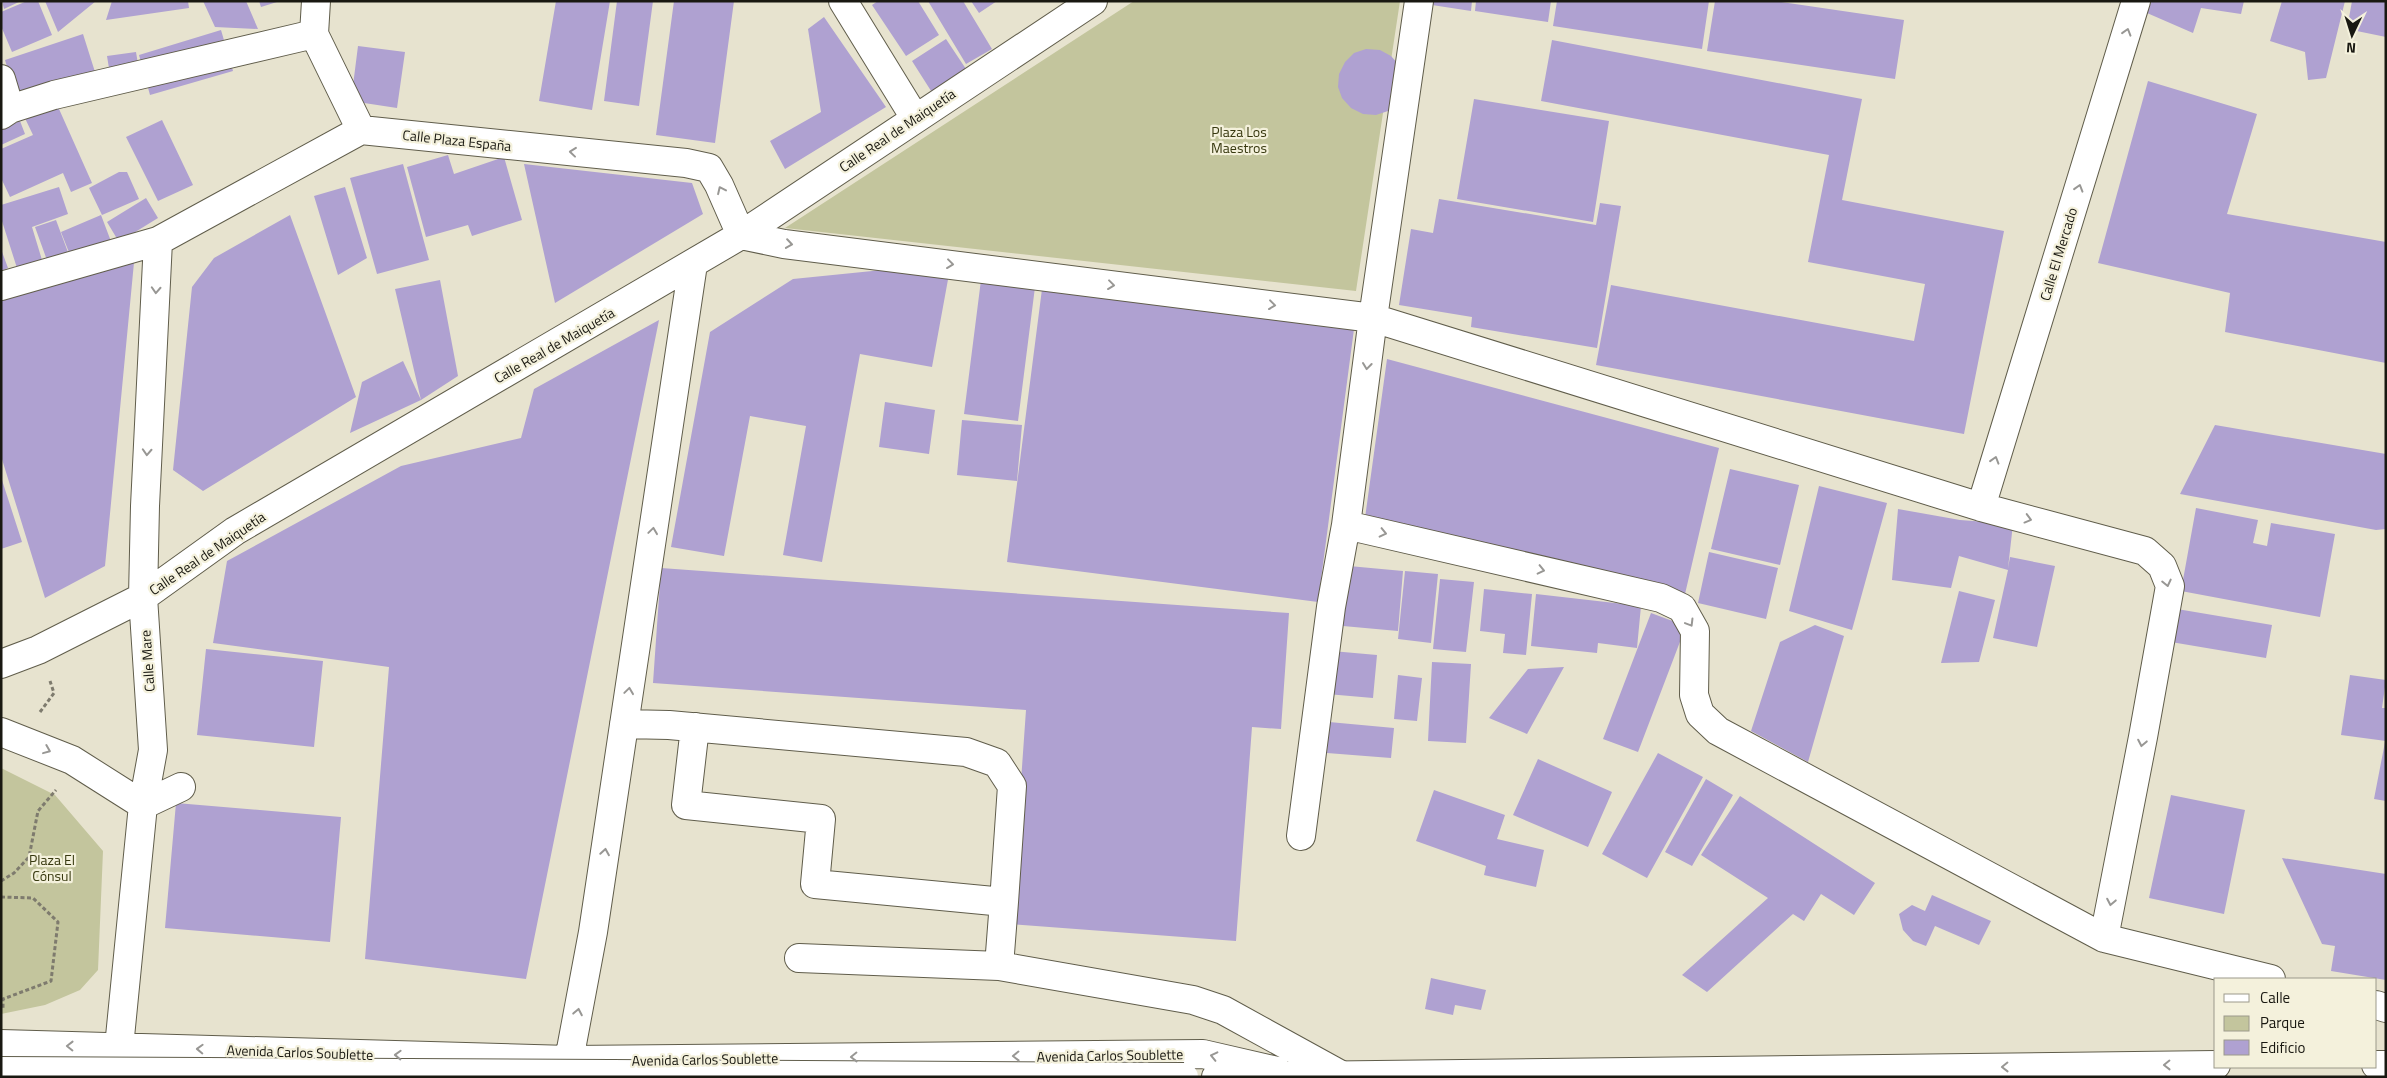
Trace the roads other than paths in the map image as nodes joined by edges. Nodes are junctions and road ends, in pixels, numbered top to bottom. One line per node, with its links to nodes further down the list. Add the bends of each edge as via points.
1 (316, 1): 6 (street)
2 (843, 1): 9 (street)
3 (1093, 1): 9 (street, Calle Real de Maiquetía)
4 (1419, 1): 15 (street)
5 (2136, 1): 16 (street, Calle El Mercado, one-way to 5)
6 (314, 34): 8 (street, via 54,95); 10 (street)
7 (1, 79): 8 (street)
8 (5, 112)
9 (915, 118): 11 (street, Calle Real de Maiquetía)
10 (361, 130): 11 (street, Calle Plaza España, one-way to 10, via 709,168); 12 (street)
11 (741, 235): 13 (street, Calle Real de Maiquetía); 15 (street, one-way to 15, via 784,244)
12 (158, 241): 14 (street); 18 (street, Calle Mare, one-way to 18)
13 (693, 264): 18 (street, Calle Real de Maiquetía, via 235,530); 20 (street, one-way to 13)
14 (1, 286)
15 (1373, 318): 16 (street); 17 (street, one-way to 17)
16 (1980, 507): 27 (street, one-way to 27, via 2146,551 2162,566 2170,586)
17 (1346, 525): 25 (street, via 1331,606); 27 (street, one-way to 27, via 1661,598 1682,608 1695,631 1694,695 1700,714 1718,731)
18 (143, 597): 19 (street, Calle Real de Maiquetía, via 38,650); 24 (street, Calle Mare, via 153,750)
19 (1, 664)
20 (624, 724): 21 (street); 33 (street, one-way to 20, via 593,932)
21 (695, 727): 26 (street, via 966,752 997,763 1012,786); 26 (street, via 686,805 821,819 815,884)
22 (1, 732): 24 (street, one-way to 24, via 72,760)
23 (181, 787): 24 (street)
24 (143, 805): 32 (street, Calle Mare)
25 (1301, 836)
26 (1004, 902): 29 (street)
27 (2104, 938): 30 (street)
28 (799, 958): 29 (street)
29 (999, 966): 36 (street, via 1193,1000 1223,1010)
30 (2267, 978)
31 (1, 1044): 32 (street, Avenida Carlos Soublette, one-way to 31)
32 (119, 1047): 33 (street, Avenida Carlos Soublette, one-way to 32); 38 (street, Calle Mare)
33 (569, 1060): 37 (street, Avenida Carlos Soublette, one-way to 33, via 1203,1054)
34 (2214, 1065): 36 (street, Avenida Carlos Soublette, one-way to 36)
35 (1, 1071): 39 (street, bridge)
36 (1341, 1075): 37 (street, Avenida Carlos Soublette)
37 (1295, 1076): 40 (street)
38 (107, 1077)
39 (1184, 1077)
40 (1216, 1077)

